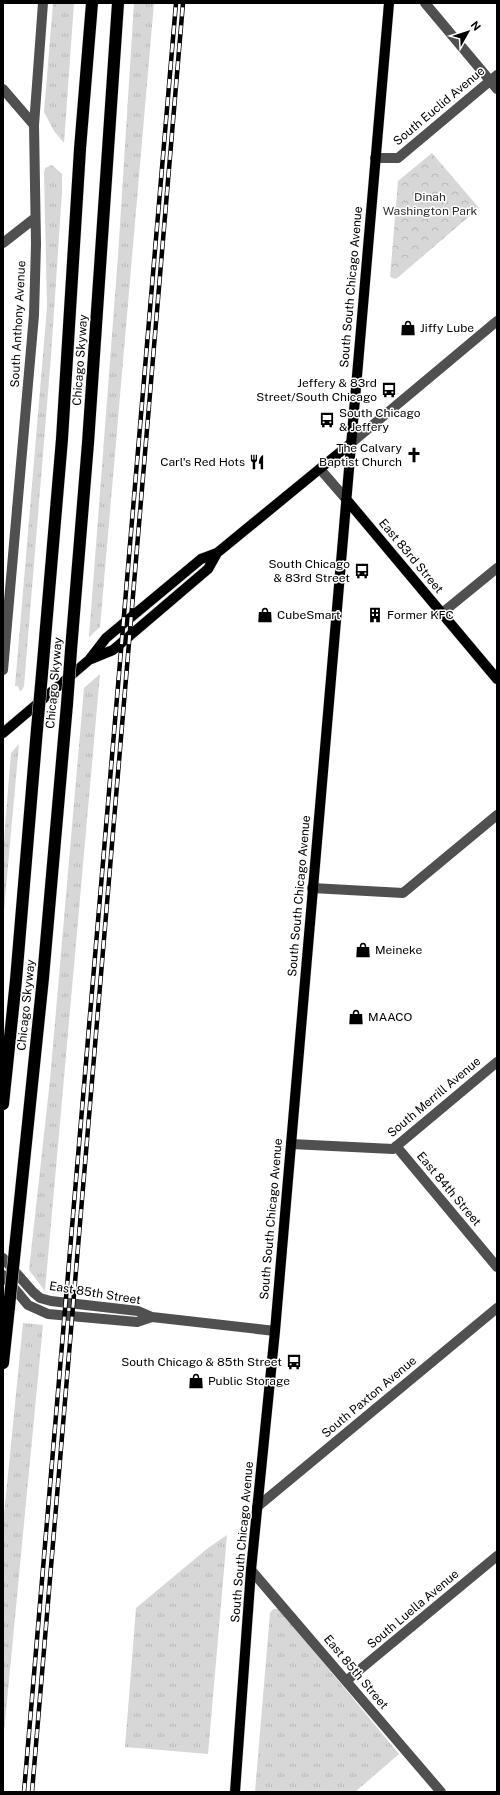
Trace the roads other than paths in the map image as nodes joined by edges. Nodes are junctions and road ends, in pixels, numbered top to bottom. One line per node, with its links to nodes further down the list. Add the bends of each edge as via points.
1 (43, 3): 9 (street, South Anthony Avenue)
2 (92, 3): 25 (highway, Chicago Skyway, bridge, via 62,439)
3 (118, 3): 34 (highway, Chicago Skyway, bridge, via 88,443 67,704 43,978)
4 (390, 3): 10 (main road, South South Chicago Avenue)
5 (425, 3): 6 (street)
6 (494, 78): 8 (street); 10 (street, South Euclid Avenue, via 398,158)
7 (3, 89): 9 (street)
8 (497, 89)
9 (34, 125): 11 (street, South Anthony Avenue)
10 (375, 158): 14 (main road, South South Chicago Avenue)
11 (36, 218): 12 (street); 19 (street, South Anthony Avenue, via 34,315)
12 (3, 243)
13 (497, 321): 14 (street)
14 (350, 444): 15 (main road); 16 (main road, South South Chicago Avenue)
15 (320, 469): 16 (street, East 83rd Street); 21 (main road, via 217,553 208,569 113,650 89,660)
16 (346, 499): 18 (main road, East 83rd Street); 23 (main road, South South Chicago Avenue)
17 (497, 568): 18 (street)
18 (442, 613): 20 (main road, East 83rd Street)
19 (3, 670)
20 (497, 679)
21 (3, 733)
22 (497, 815): 23 (street, via 403,893)
23 (312, 888): 26 (main road, South South Chicago Avenue)
24 (497, 1062): 27 (street, South Merrill Avenue)
25 (3, 1104)
26 (291, 1144): 27 (street, South Merrill Avenue, via 393,1149); 33 (main road, South South Chicago Avenue)
27 (396, 1146): 29 (street, East 84th Street)
28 (3, 1258): 32 (street, East 85th Street, via 40,1298 51,1302 138,1311)
29 (497, 1267)
30 (3, 1275): 32 (street, East 85th Street, via 28,1305 48,1314 137,1322)
31 (497, 1308): 35 (street, South Paxton Avenue)
32 (152, 1317): 33 (street, East 85th Street)
33 (275, 1331): 35 (main road, South South Chicago Avenue)
34 (3, 1364)
35 (258, 1507): 37 (main road, South South Chicago Avenue)
36 (497, 1556): 38 (street, South Luella Avenue)
37 (252, 1570): 38 (street, East 85th Street); 39 (main road, South South Chicago Avenue)
38 (346, 1681): 40 (street, East 85th Street)
39 (235, 1792)
40 (441, 1792)

